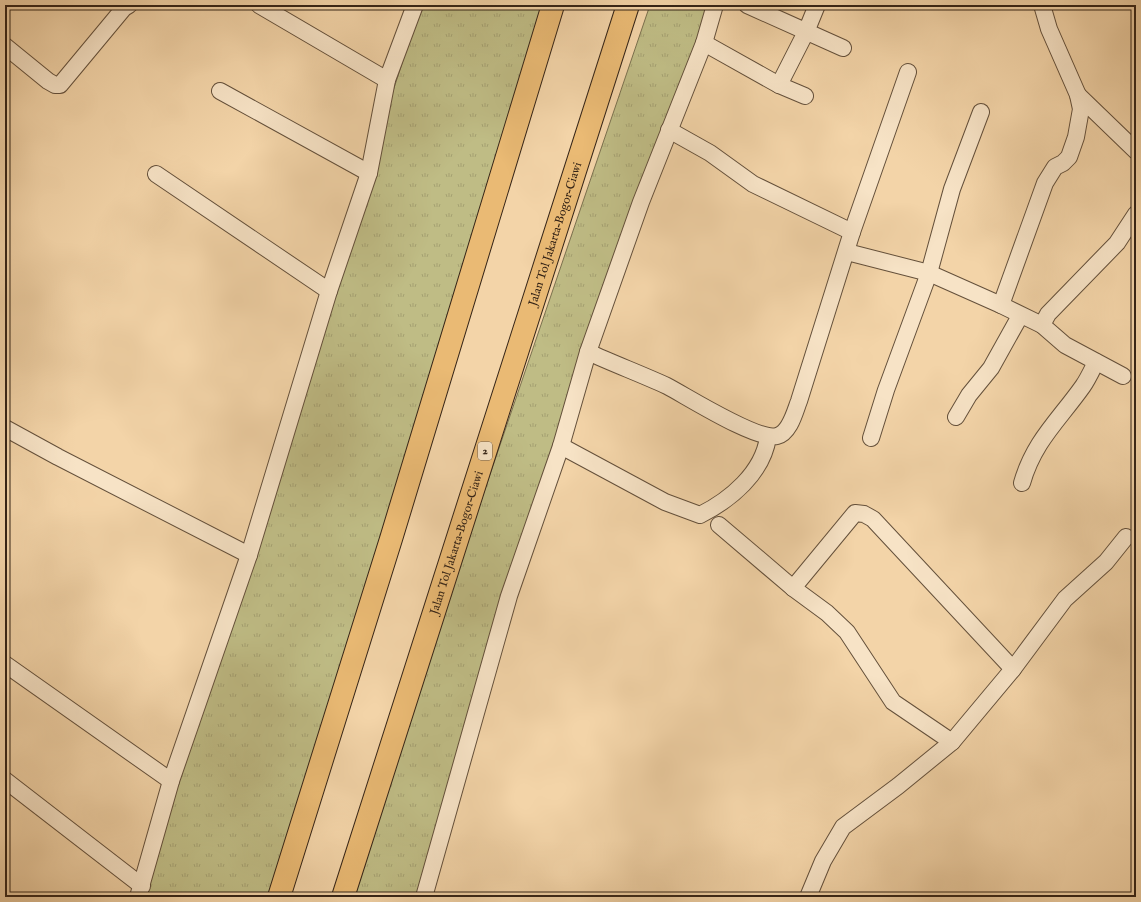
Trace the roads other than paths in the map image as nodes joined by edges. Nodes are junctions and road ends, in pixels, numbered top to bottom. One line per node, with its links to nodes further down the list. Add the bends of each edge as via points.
1 (129, 5): 12 (street, via 60,85 48,81)
2 (260, 5): 15 (street)
3 (415, 5): 15 (street)
4 (553, 5): 52 (highway, via 389,546)
5 (628, 5): 53 (highway, Jalan Tol Jakarta–Bogor–Ciawi / 2)
6 (715, 5): 11 (street)
7 (747, 5): 10 (street)
8 (817, 5): 10 (street)
9 (1042, 5): 18 (street, via 1049,29)
10 (806, 32): 13 (street); 16 (street)
11 (704, 43): 16 (street); 21 (street)
12 (5, 46)
13 (843, 48)
14 (908, 72): 26 (street)
15 (388, 80): 23 (street)
16 (779, 85): 19 (street)
17 (220, 91): 23 (street)
18 (1078, 95): 22 (street); 30 (street, via 1081,109 1069,157 1055,167 1047,178)
19 (805, 96)
20 (981, 112): 28 (street, via 952,190)
21 (669, 130): 26 (street, via 710,153 753,184); 33 (street)
22 (1136, 151)
23 (369, 173): 29 (street)
24 (156, 174): 29 (street)
25 (1136, 214): 32 (street, via 1117,243 1048,314)
26 (852, 232): 27 (street)
27 (847, 252): 28 (street); 38 (street, via 789,426 779,436)
28 (929, 273): 30 (street); 39 (street)
29 (329, 291): 44 (street)
30 (1001, 305): 31 (street)
31 (1020, 316): 32 (street); 36 (street, via 991,368 969,395)
32 (1042, 325): 34 (street, via 1065,345)
33 (588, 352): 38 (street, via 666,386 737,424); 40 (street)
34 (1096, 362): 35 (street); 41 (street, via 1084,385 1038,446)
35 (1123, 376)
36 (956, 417)
37 (5, 428): 44 (street)
38 (768, 437): 40 (street, via 760,463 750,477 731,495 700,515 665,502)
39 (871, 438)
40 (561, 446): 54 (street, via 509,596)
41 (1022, 483)
42 (719, 524): 45 (street)
43 (1126, 537): 47 (street, via 1106,562 1065,599)
44 (248, 555): 50 (street)
45 (793, 588): 47 (street, via 855,513 864,514 873,519); 48 (street, via 827,612 847,632 893,702)
46 (5, 664): 50 (street)
47 (1013, 669): 48 (street)
48 (952, 742): 55 (street, via 844,827 823,861)
49 (5, 780): 51 (street)
50 (171, 781): 51 (street)
51 (140, 892)
52 (279, 897)
53 (343, 897)
54 (424, 897)
55 (808, 897)

